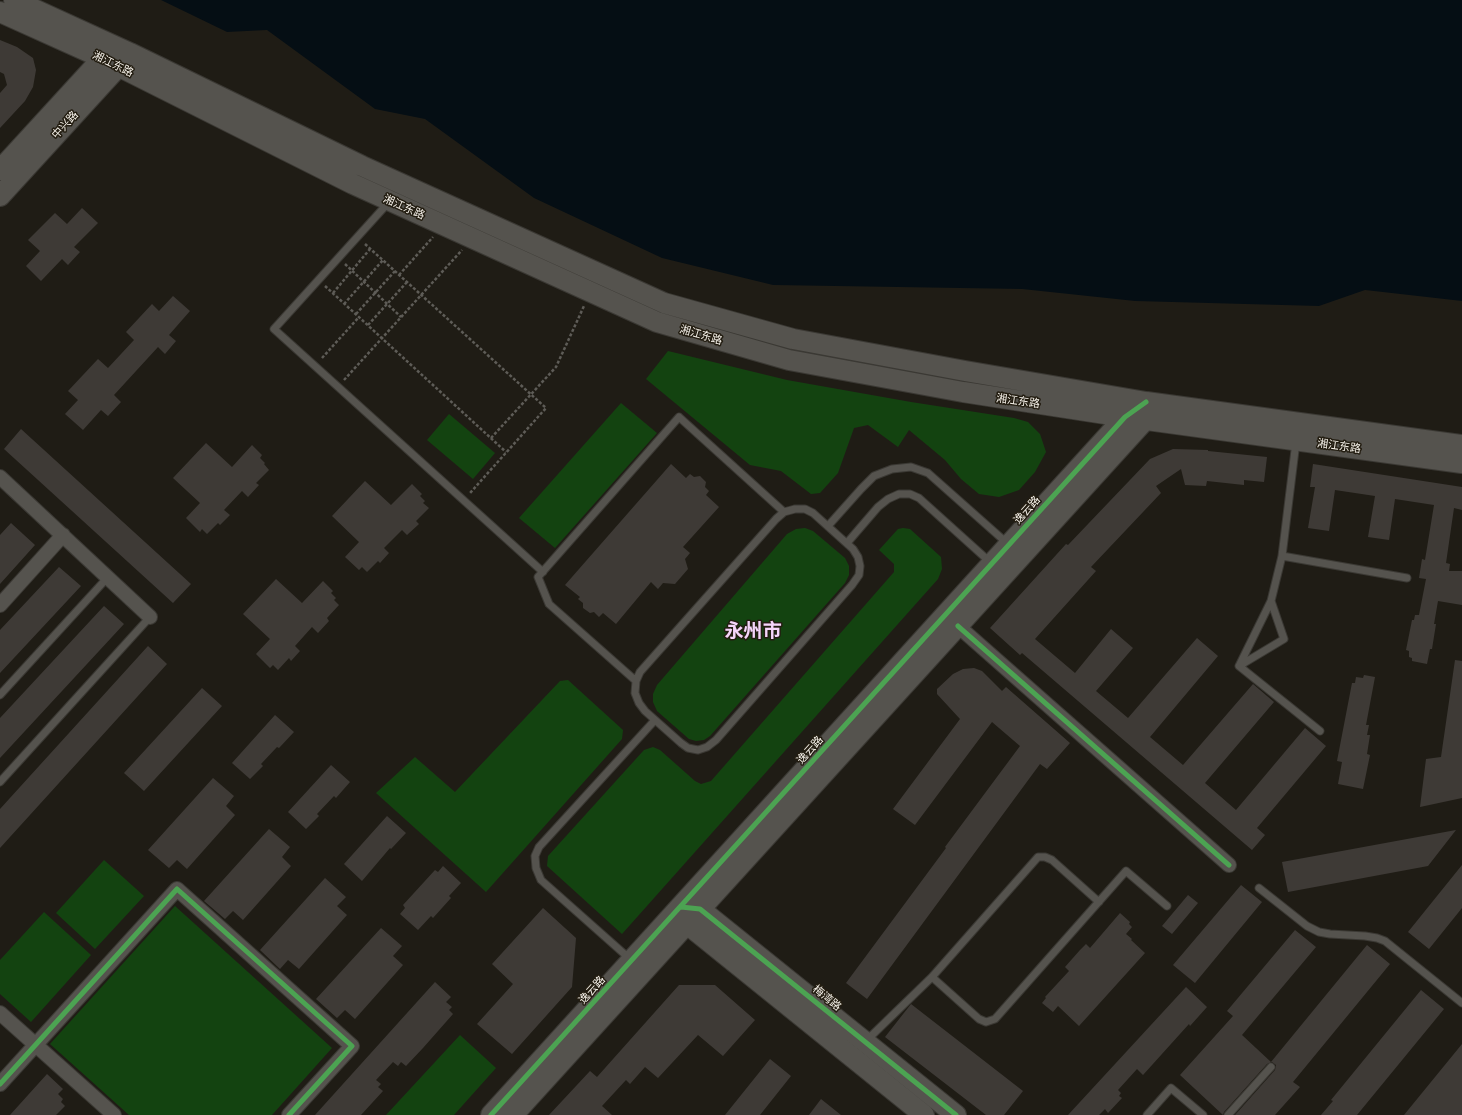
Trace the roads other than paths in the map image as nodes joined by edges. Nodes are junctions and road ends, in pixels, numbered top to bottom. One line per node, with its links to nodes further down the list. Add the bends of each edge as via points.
1 (14, 0): 3 (main road, 湘江东路)
2 (0, 12): 3 (main road, 湘江东路)
3 (116, 56): 4 (main road, 中兴路); 5 (main road, 中兴路); 6 (main road, 湘江东路, via 346,180); 7 (main road, 湘江东路, via 664,303 793,340 965,371)
4 (0, 170)
5 (0, 196)
6 (391, 201): 8 (main road, 湘江东路, via 657,322 789,360 963,392); 20 (lane, via 274,329)
7 (1145, 411): 8 (main road, 逸云路); 9 (main road, 湘江东路); 10 (main road, 湘江东路); 26 (main road, 逸云路)
8 (1125, 417): 17 (main road, 逸云路)
9 (1297, 440): 11 (main road, 湘江东路); 18 (lane)
10 (1462, 445)
11 (1462, 463)
12 (0, 477): 15 (street)
13 (784, 512): 14 (lane, via 805,509); 20 (lane, via 679,417); 28 (lane, via 640,672)
14 (828, 526): 16 (lane); 17 (lane, via 874,476 892,469 911,468 928,473 942,484)
15 (63, 535): 21 (street); 24 (street)
16 (847, 543): 19 (lane, via 888,498 910,494 919,498); 30 (lane, via 858,556 859,575 716,740 698,750 688,748)
17 (1009, 545): 19 (main road, 逸云路)
18 (1282, 556): 22 (lane); 23 (lane)
19 (992, 564): 38 (main road, 逸云路)
20 (543, 572): 28 (lane, via 538,577 549,604)
21 (108, 577): 25 (street); 29 (lane)
22 (1407, 578)
23 (1271, 601): 27 (lane); 27 (lane, via 1284,639)
24 (0, 605)
25 (150, 617): 32 (lane)
26 (958, 626): 33 (street); 37 (main road, 逸云路)
27 (1239, 666): 31 (lane)
28 (636, 681): 30 (lane, via 635,693 639,703)
29 (0, 695)
30 (655, 720): 39 (lane, via 540,847 535,856 541,880)
31 (1320, 731)
32 (0, 782)
33 (1229, 865)
34 (1259, 888): 41 (lane, via 1307,926 1319,932 1365,936 1385,941)
35 (1099, 902): 36 (lane, via 1126,871); 40 (lane, via 995,1019 986,1022 979,1020); 40 (lane, via 1052,860 1038,857)
36 (1167, 906)
37 (700, 909): 38 (main road, 逸云路); 43 (main road, 梅湾路)
38 (684, 915): 39 (main road, 逸云路); 50 (main road, 逸云路); 51 (main road)
39 (632, 960): 49 (main road, 逸云路)
40 (932, 977): 43 (lane)
41 (1462, 1003)
42 (0, 1014): 44 (street)
43 (865, 1042): 52 (main road, 梅湾路)
44 (36, 1045): 46 (street); 47 (street); 48 (street, via 177,889 352,1046)
45 (1271, 1067): 55 (lane)
46 (0, 1084)
47 (114, 1115)
48 (289, 1115)
49 (491, 1115)
50 (513, 1115)
51 (924, 1115)
52 (956, 1115)
53 (1147, 1115): 54 (lane, via 1172,1088)
54 (1203, 1115)
55 (1228, 1115)

